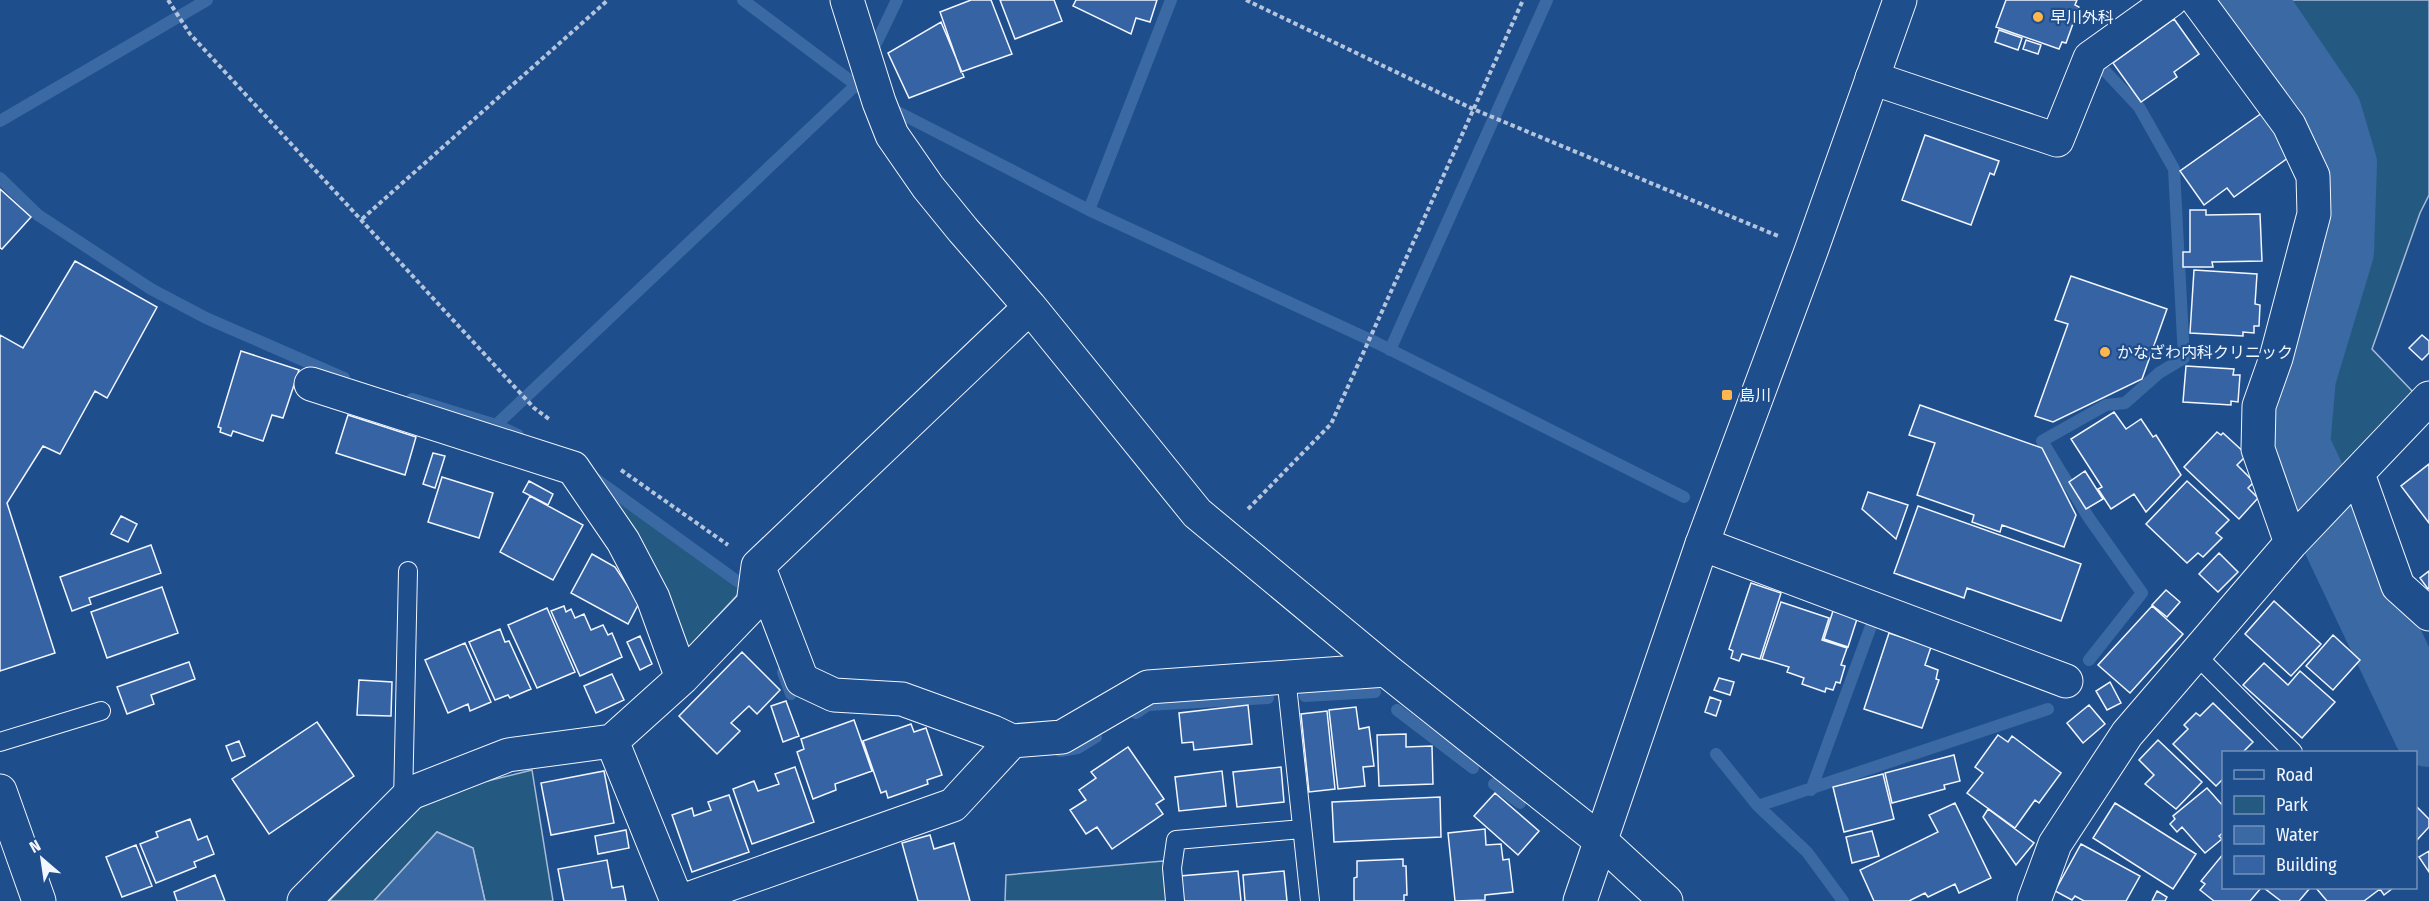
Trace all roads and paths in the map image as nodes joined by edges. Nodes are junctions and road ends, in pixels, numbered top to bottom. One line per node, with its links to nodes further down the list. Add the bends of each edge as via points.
1 (168, 0): 11 (path, via 190,34)
2 (608, 0): 11 (path)
3 (847, 0): 13 (street, via 892,135 956,222)
4 (1246, 0): 10 (path)
5 (1523, 0): 10 (path)
6 (1900, 0): 9 (street)
7 (2171, 0): 9 (street, via 2090,58 2057,140)
8 (2197, 0): 19 (street, via 2289,125 2313,176 2314,214 2276,358 2259,406 2258,449)
9 (1872, 78): 12 (street)
10 (1473, 109): 12 (path); 18 (path, via 1331,424)
11 (362, 219): 16 (path, via 534,408)
12 (1811, 250): 20 (street)
13 (1030, 307): 18 (street, via 1197,513); 21 (street)
14 (311, 384): 16 (street)
15 (2429, 398): 17 (street)
16 (581, 454): 21 (path); 27 (street, via 653,598)
17 (2351, 481): 19 (street); 23 (street, via 2398,586)
18 (1223, 535): 25 (street)
19 (2296, 538): 24 (street)
20 (1702, 544): 28 (street); 37 (street)
21 (758, 566): 27 (street, via 753,604); 31 (street, via 802,680 834,695 902,699)
22 (408, 571): 35 (lane)
23 (2429, 614)
24 (2196, 655): 33 (lane); 46 (street, via 2127,734 2055,844)
25 (1386, 670): 26 (street); 37 (street)
26 (1287, 676): 31 (street, via 1148,687 1062,737); 36 (lane)
27 (682, 678): 30 (street)
28 (2066, 681)
29 (101, 711): 32 (lane)
30 (612, 741): 35 (street, via 508,755 411,794); 40 (street)
31 (1012, 741): 41 (street, via 953,805)
32 (0, 742)
33 (2291, 751)
34 (0, 791): 38 (street)
35 (403, 802): 39 (street)
36 (1302, 829): 42 (lane, via 1176,840 1172,868); 43 (lane)
37 (1600, 841): 44 (street); 45 (street)
38 (39, 901)
39 (304, 901)
40 (677, 901)
41 (682, 901)
42 (1175, 901)
43 (1310, 901)
44 (1580, 901)
45 (1666, 901)
46 (2034, 901)

